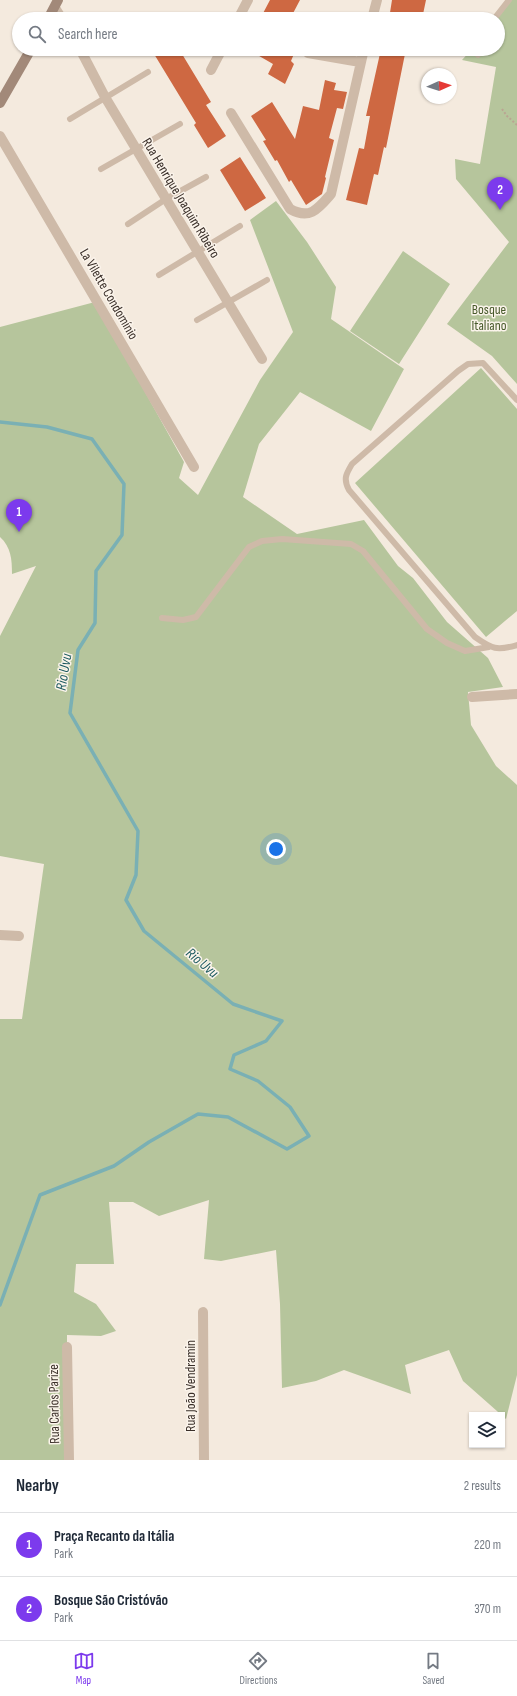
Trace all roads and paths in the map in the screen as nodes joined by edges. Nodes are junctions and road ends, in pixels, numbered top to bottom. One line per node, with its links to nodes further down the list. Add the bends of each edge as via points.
1 (248, 0): 4 (street)
2 (377, 0): 5 (street)
3 (509, 0): 6 (lane)
4 (242, 12)
5 (374, 12)
6 (500, 12)
7 (27, 56): 16 (main road)
8 (84, 56): 15 (street, Rua Henrique Joaquim Ribeiro)
9 (218, 56): 13 (street)
10 (325, 56): 12 (street)
11 (362, 56): 12 (street)
12 (360, 62): 18 (street, via 331,194 320,207 310,213 300,214 290,209)
13 (211, 70)
14 (148, 72): 15 (lane)
15 (105, 97): 19 (lane); 23 (street, Rua Henrique Joaquim Ribeiro)
16 (1, 101)
17 (502, 109): 21 (path)
18 (231, 113)
19 (70, 119)
20 (180, 124): 23 (lane)
21 (517, 125)
22 (0, 136): 36 (street, La Vilette Condomínio)
23 (136, 149): 24 (lane); 26 (street, Rua Henrique Joaquim Ribeiro)
24 (101, 169)
25 (206, 177): 26 (lane)
26 (166, 199): 27 (lane); 29 (street, Rua Henrique Joaquim Ribeiro)
27 (128, 224)
28 (240, 226): 29 (lane)
29 (197, 252): 30 (lane); 32 (street, Rua Henrique Joaquim Ribeiro)
30 (160, 276)
31 (267, 280): 32 (lane)
32 (228, 302): 33 (lane); 34 (street, Rua Henrique Joaquim Ribeiro)
33 (197, 320)
34 (262, 359)
35 (517, 400): 39 (lane, via 483,363 468,364 352,464 345,475 345,483 349,490 475,637)
36 (194, 467)
37 (162, 618): 39 (lane, via 183,620 196,617 249,547 262,541 282,539 351,544 363,551 427,629 447,643 465,651)
38 (517, 645): 39 (lane, via 504,649)
39 (489, 647)
40 (517, 694): 41 (street)
41 (472, 697)
42 (0, 935): 43 (street)
43 (19, 936)
44 (204, 1312): 47 (street, Rua João Vendramin)
45 (68, 1347): 46 (street, Rua Carlos Parize)
46 (69, 1460)
47 (204, 1460)

